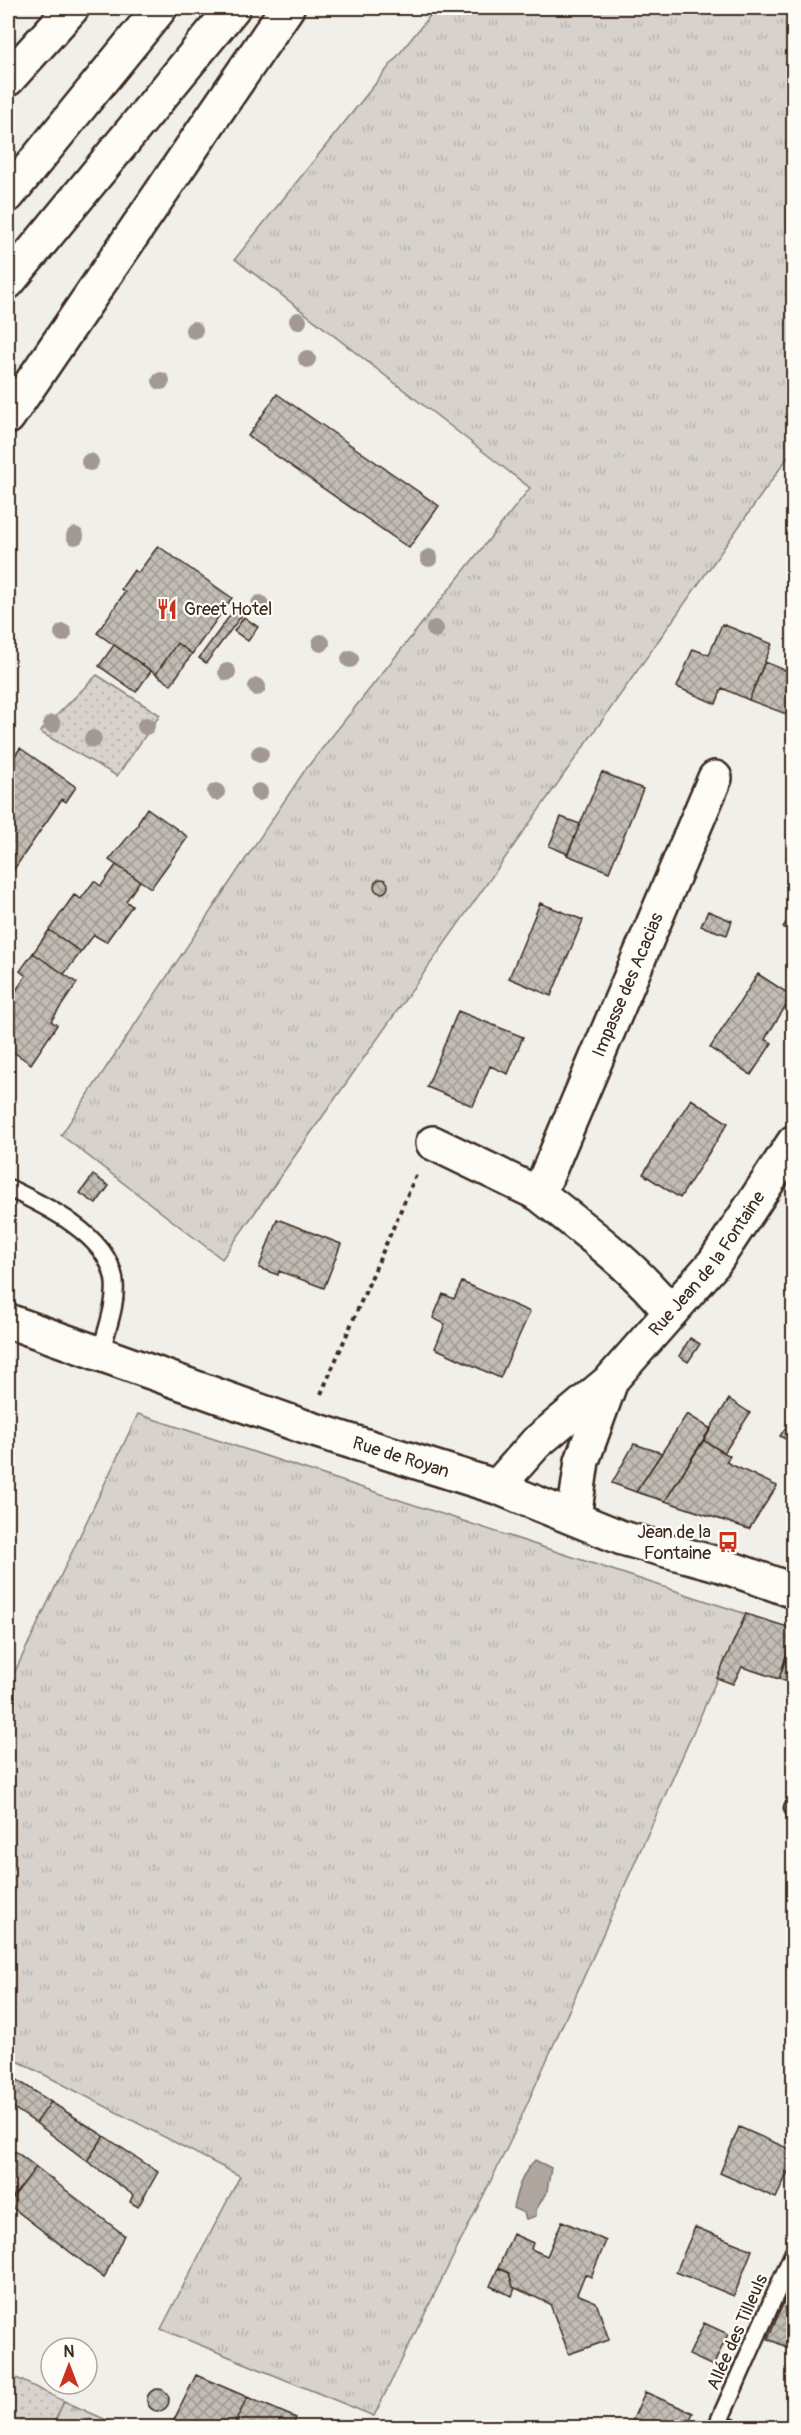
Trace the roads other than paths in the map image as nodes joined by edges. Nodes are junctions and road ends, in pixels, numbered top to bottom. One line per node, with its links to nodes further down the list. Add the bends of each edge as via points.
1 (72, 8): 5 (main road)
2 (160, 8): 6 (main road)
3 (233, 8): 7 (main road)
4 (286, 8): 8 (main road)
5 (8, 79)
6 (8, 195)
7 (8, 282)
8 (8, 417)
9 (715, 778): 13 (main road, Impasse des Acacias)
10 (794, 1142): 14 (main road, Rue Jean de la Fontaine, via 714,1263)
11 (433, 1143): 13 (main road)
12 (8, 1188): 16 (lane, via 62,1217 94,1240 109,1261 114,1278 113,1303)
13 (539, 1194): 14 (main road, via 600,1243 655,1293)
14 (670, 1312): 17 (main road, Rue Jean de la Fontaine)
15 (8, 1322): 16 (main road, Rue de Royan)
16 (100, 1355): 18 (main road, Rue de Royan, via 305,1427)
17 (611, 1380): 18 (main road, Rue Jean de la Fontaine, via 536,1443); 19 (main road, Rue Jean de la Fontaine, via 582,1461)
18 (497, 1487): 19 (main road, Rue de Royan)
19 (574, 1517): 20 (main road, Rue de Royan, via 622,1538 721,1565)
20 (794, 1591)
21 (794, 2252): 22 (lane, Allée des Tilleuls)
22 (716, 2427)

